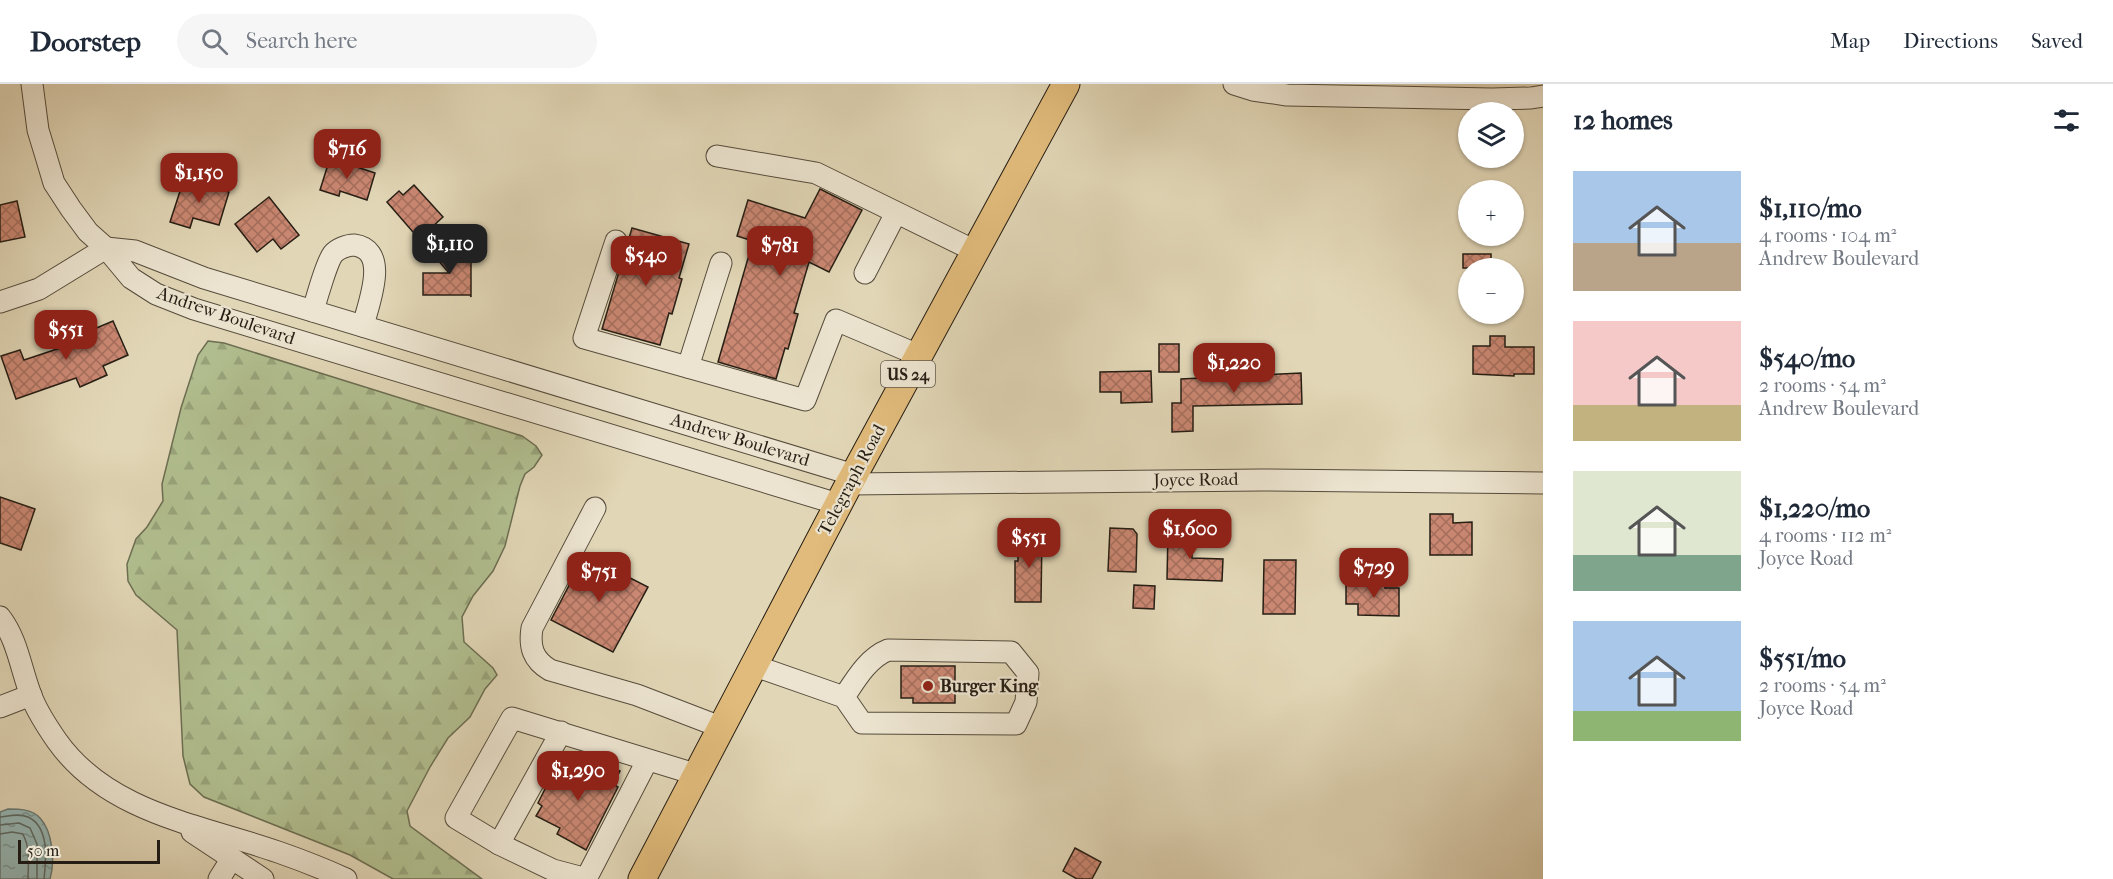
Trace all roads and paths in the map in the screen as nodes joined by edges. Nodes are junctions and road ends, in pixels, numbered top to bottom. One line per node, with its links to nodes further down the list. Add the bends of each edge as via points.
1 (32, 84): 9 (street, Andrew Boulevard, via 38,130 54,183 88,232)
2 (1066, 84): 10 (main road, Telegraph Road / US 24)
3 (1234, 84): 4 (street, via 1287,94)
4 (1427, 90): 5 (street, via 1492,99)
5 (1543, 96)
6 (717, 156): 7 (street, via 816,173)
7 (896, 213): 10 (street); 12 (street)
8 (616, 240): 19 (street, via 584,338)
9 (106, 248): 13 (street, via 39,289); 14 (street, Andrew Boulevard, via 135,251 204,278); 17 (street, Andrew Boulevard, via 131,278 156,294)
10 (975, 251): 18 (main road, Telegraph Road / US 24)
11 (721, 263): 19 (street)
12 (865, 273)
13 (0, 302)
14 (313, 311): 15 (street, Andrew Boulevard); 16 (street, via 332,255 354,245 369,252 376,273)
15 (338, 318): 16 (street, Andrew Boulevard); 17 (street)
16 (363, 326): 20 (street, Andrew Boulevard)
17 (327, 349): 21 (street, Andrew Boulevard)
18 (918, 355): 19 (street, via 836,320 805,400); 25 (main road, Telegraph Road / US 24)
19 (688, 367)
20 (512, 371): 21 (street); 22 (street, Andrew Boulevard)
21 (501, 402): 23 (street, Andrew Boulevard)
22 (626, 406): 23 (street); 25 (street, Andrew Boulevard)
23 (615, 437): 25 (street, Andrew Boulevard)
24 (1543, 483): 25 (street, Joyce Road, via 1262,480)
25 (847, 488): 28 (main road, Telegraph Road / US 24)
26 (595, 508): 32 (street, via 532,628 530,644 534,656 550,670 637,695)
27 (0, 617): 29 (street, via 13,640)
28 (755, 666): 30 (street); 32 (main road, Telegraph Road / US 24)
29 (31, 695): 31 (street); 36 (street, via 57,741 76,765 114,794)
30 (844, 697): 30 (street, via 862,723 1016,724 1026,702 1028,673 1011,652 888,650 860,672)
31 (0, 707)
32 (723, 728): 35 (main road, Telegraph Road / US 24)
33 (561, 732): 34 (street); 37 (street); 37 (street, via 512,718 456,818)
34 (647, 760): 35 (street); 42 (street)
35 (698, 775): 43 (main road, Telegraph Road / US 24)
36 (174, 820): 38 (street); 41 (street, via 279,852)
37 (498, 844): 42 (street, via 553,870)
38 (232, 858): 39 (street); 40 (street)
39 (219, 879)
40 (263, 879)
41 (346, 879)
42 (587, 879)
43 (642, 879)

